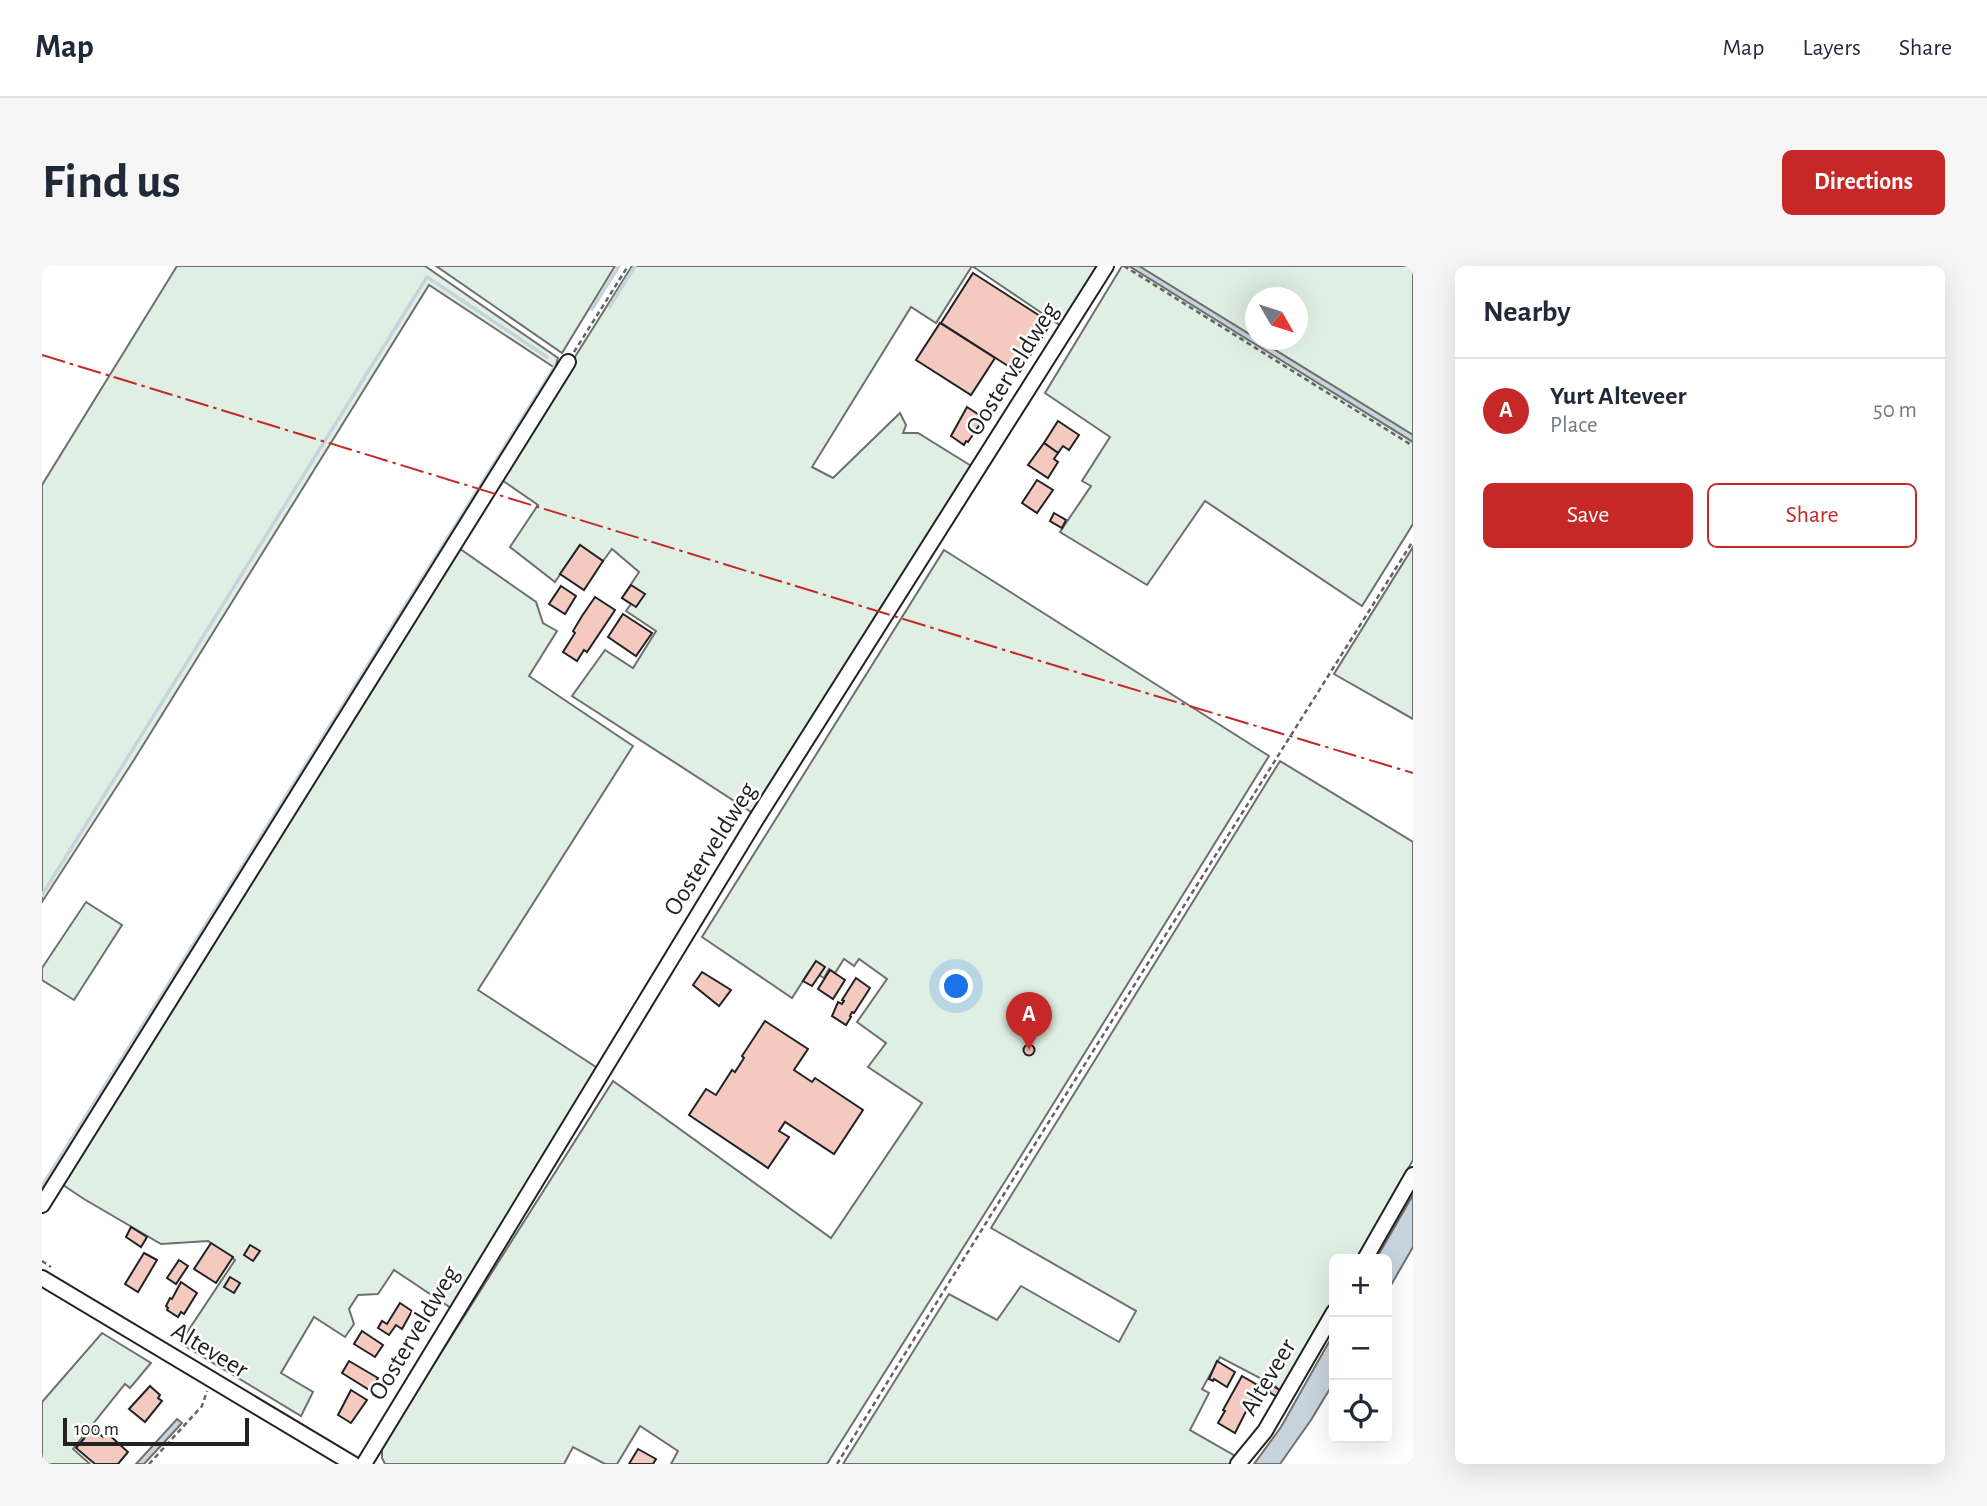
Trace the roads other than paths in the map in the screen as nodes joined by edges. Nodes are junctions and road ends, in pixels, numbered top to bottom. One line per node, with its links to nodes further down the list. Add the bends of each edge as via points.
1 (1106, 266): 9 (street, Oosterveldweg, via 757,818)
2 (568, 362): 4 (street)
3 (1413, 1175): 5 (street)
4 (42, 1205)
5 (1368, 1254)
6 (42, 1278): 8 (street, Alteveer)
7 (1331, 1317): 10 (street, Alteveer, via 1265,1431)
8 (353, 1464)
9 (363, 1464)
10 (1238, 1464)

